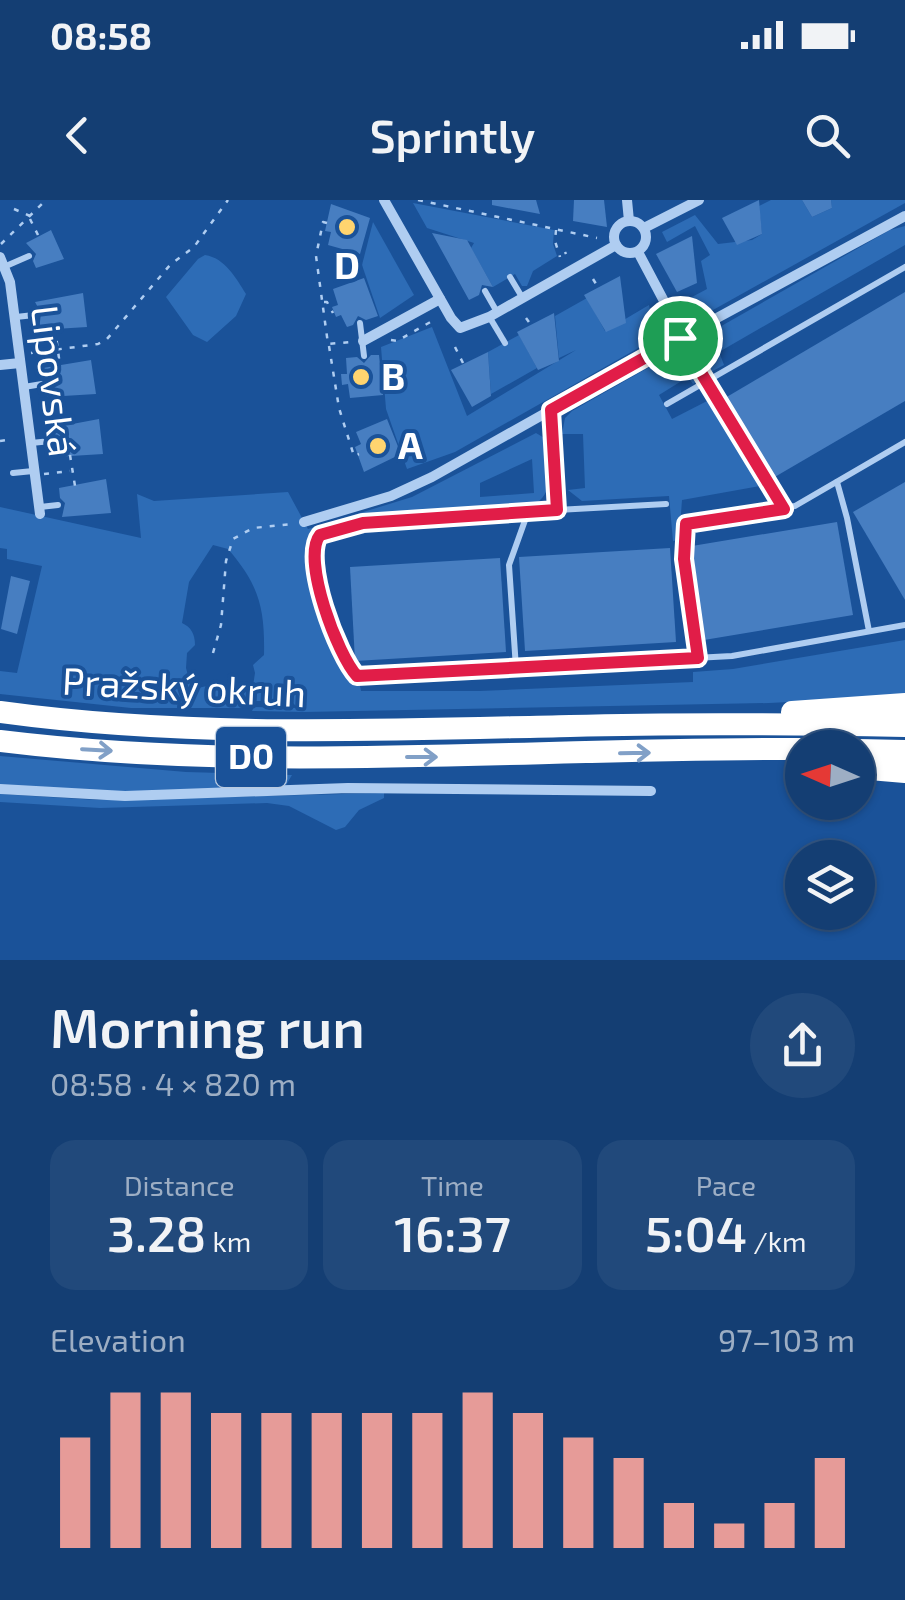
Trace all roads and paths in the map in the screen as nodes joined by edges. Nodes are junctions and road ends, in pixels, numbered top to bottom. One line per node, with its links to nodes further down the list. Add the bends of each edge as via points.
1 (46, 200): 9 (path)
2 (228, 200): 46 (path, via 194,247 107,338)
3 (384, 200): 28 (street)
4 (418, 200): 12 (path)
5 (627, 200): 10 (street)
6 (699, 200): 13 (street)
7 (14, 209): 9 (path)
8 (905, 216): 41 (street)
9 (30, 217): 14 (path); 16 (path)
10 (629, 222): 13 (street); 17 (street, via 616,230)
11 (327, 223): 29 (path, via 316,256)
12 (556, 228): 15 (path); 20 (path)
13 (644, 228): 18 (street)
14 (38, 235)
15 (597, 238)
16 (0, 245)
17 (616, 245): 18 (street); 27 (street)
18 (638, 252): 36 (street)
19 (29, 256): 21 (lane)
20 (560, 257)
21 (3, 262): 32 (street, Lipovská)
22 (905, 267): 55 (lane)
23 (510, 277): 27 (lane)
24 (593, 279): 25 (path)
25 (598, 287)
26 (485, 291): 31 (lane)
27 (523, 298): 31 (street)
28 (440, 299): 31 (street, via 456,325 466,328); 40 (street)
29 (322, 302): 33 (path); 33 (path, via 334,313)
30 (34, 314): 32 (lane)
31 (493, 315): 43 (lane)
32 (14, 317): 49 (street, Lipovská)
33 (324, 317): 44 (path)
34 (526, 318): 38 (path)
35 (434, 320): 40 (path, via 397,342)
36 (674, 320)
37 (360, 323): 42 (lane)
38 (531, 325)
39 (55, 328): 46 (path)
40 (375, 334): 42 (street)
41 (680, 338): 55 (lane); 59 (street)
42 (363, 341): 44 (path); 48 (lane)
43 (504, 343)
44 (328, 344): 54 (path)
45 (455, 346): 50 (path)
46 (58, 349): 47 (path); 52 (path)
47 (29, 353)
48 (364, 356)
49 (20, 363): 51 (street); 57 (street, Lipovská)
50 (463, 363)
51 (0, 365)
52 (60, 366)
53 (342, 380): 54 (path)
54 (334, 381): 65 (path, via 354,456)
55 (707, 381): 58 (lane); 74 (lane)
56 (42, 384): 57 (lane)
57 (24, 387): 64 (street, Lipovská)
58 (667, 404)
59 (551, 410): 75 (lane); 78 (street, via 412,488)
60 (12, 440): 61 (path)
61 (0, 441)
62 (51, 441): 64 (lane)
63 (905, 442): 70 (lane)
64 (31, 444): 68 (street, Lipovská)
65 (359, 454)
66 (70, 455): 67 (path)
67 (72, 470): 68 (path); 71 (path)
68 (38, 472): 69 (lane); 76 (street, Lipovská)
69 (12, 474)
70 (837, 482): 74 (lane); 80 (lane)
71 (74, 486)
72 (666, 504): 75 (lane)
73 (58, 505): 76 (lane)
74 (784, 509): 82 (lane, via 686,524 684,559)
75 (557, 510): 77 (lane)
76 (40, 511)
77 (528, 512): 83 (lane, via 509,565); 83 (lane, via 363,523 320,535 314,550 318,586 340,652 357,676)
78 (304, 522): 81 (path, via 254,528 233,539)
79 (905, 624): 80 (lane)
80 (868, 631): 82 (lane)
81 (213, 653)
82 (698, 658): 83 (lane)
83 (516, 668)
84 (905, 704): 86 (highway)
85 (0, 712): 87 (highway, Pražský okruh / D0, via 260,730)
86 (659, 724): 87 (highway, Pražský okruh / D0); 88 (highway, Pražský okruh / D0)
87 (567, 726): 94 (lane)
88 (905, 726)
89 (0, 741): 94 (highway, Pražský okruh / D0, one-way to 94, via 198,756)
90 (785, 749): 93 (highway, Pražský okruh / D0)
91 (875, 750): 92 (highway)
92 (905, 750)
93 (710, 751): 94 (highway, Pražský okruh / D0, one-way to 93); 95 (highway)
94 (567, 754)
95 (785, 760)
96 (875, 769): 97 (highway)
97 (905, 772)
98 (0, 790): 99 (street, via 108,796 348,788)
99 (651, 792)

